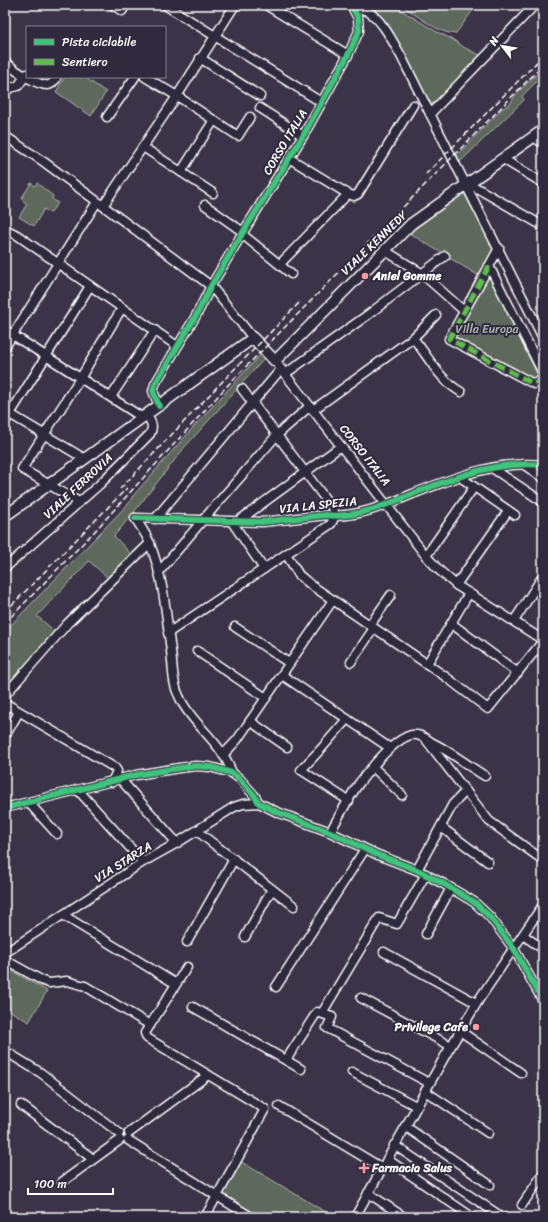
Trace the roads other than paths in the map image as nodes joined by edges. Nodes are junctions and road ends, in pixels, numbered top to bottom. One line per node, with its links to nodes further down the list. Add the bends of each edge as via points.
1 (113, 5): 2 (street, via 122,11)
2 (126, 5)
3 (166, 5): 9 (street)
4 (235, 5): 9 (street)
5 (266, 5): 10 (street)
6 (352, 6): 8 (street); 10 (street, CORSO ITALIA, via 358,18 359,31)
7 (534, 6): 24 (street)
8 (364, 7): 24 (street, via 379,22 401,56)
9 (215, 35): 11 (street); 21 (street)
10 (348, 55): 21 (street, CORSO ITALIA)
11 (200, 58): 19 (street); 20 (street)
12 (5, 62): 13 (street)
13 (26, 75): 18 (street, via 18,86)
14 (32, 78): 17 (street, via 46,85 51,85)
15 (134, 78): 25 (street)
16 (147, 78): 19 (street)
17 (56, 79)
18 (5, 92)
19 (177, 96): 27 (street); 33 (street)
20 (260, 96)
21 (321, 102): 30 (street, CORSO ITALIA)
22 (413, 105): 40 (street, via 358,194)
23 (260, 108): 30 (street)
24 (430, 114): 38 (street)
25 (107, 117)
26 (250, 117): 27 (street, via 238,136)
27 (214, 120): 36 (street)
28 (543, 130): 31 (main road, VIALE KENNEDY)
29 (5, 136): 41 (street)
30 (303, 136): 34 (street, CORSO ITALIA)
31 (533, 137): 32 (street); 35 (main road, VIALE KENNEDY)
32 (543, 143)
33 (143, 147): 36 (street); 41 (street)
34 (289, 158): 40 (street); 45 (street, CORSO ITALIA)
35 (503, 159): 37 (street); 38 (main road, VIALE KENNEDY)
36 (181, 172): 39 (street)
37 (543, 183)
38 (467, 184): 43 (street); 46 (street); 47 (main road, VIALE KENNEDY, via 411,224)
39 (213, 192)
40 (348, 194): 50 (street)
41 (100, 204): 49 (street); 55 (street)
42 (205, 205): 45 (street)
43 (543, 226)
44 (5, 229): 49 (street)
45 (243, 233): 50 (street); 55 (street, CORSO ITALIA)
46 (499, 248): 51 (street); 63 (street)
47 (384, 250): 52 (street); 67 (main road, VIALE KENNEDY)
48 (445, 256): 52 (street)
49 (57, 263): 54 (street); 60 (street)
50 (280, 264): 53 (street)
51 (489, 266): 57 (street); 68 (street)
52 (422, 273): 57 (street); 67 (street, via 369,314)
53 (291, 274)
54 (90, 286): 56 (street); 66 (street)
55 (211, 286): 61 (street, CORSO ITALIA); 64 (street)
56 (122, 308): 59 (street); 69 (street)
57 (464, 311): 70 (street, via 448,339 534,384)
58 (436, 315): 62 (street)
59 (155, 330): 64 (street); 73 (street)
60 (9, 332): 65 (street); 66 (street)
61 (254, 338): 67 (main road, CORSO ITALIA); 75 (main road)
62 (413, 338): 72 (street, via 439,375 449,386); 76 (street)
63 (543, 338)
64 (177, 346): 75 (street, via 153,388)
65 (5, 347)
66 (46, 356): 69 (street); 77 (street)
67 (280, 368): 74 (street); 76 (street, CORSO ITALIA)
68 (543, 373)
69 (80, 377): 73 (street); 80 (street)
70 (543, 379)
71 (242, 389): 74 (street)
72 (460, 392)
73 (111, 397): 78 (street)
74 (253, 403): 81 (street); 97 (street)
75 (159, 406): 78 (main road)
76 (312, 408): 81 (street); 82 (street, CORSO ITALIA)
77 (7, 413): 79 (street); 80 (street)
78 (145, 416): 83 (main road); 92 (street, VIALE FERROVIA, via 152,426 150,434)
79 (5, 422)
80 (44, 435): 83 (street); 90 (street, via 22,469)
81 (277, 435): 87 (street); 98 (street)
82 (341, 446): 87 (street); 94 (street, CORSO ITALIA)
83 (85, 459): 90 (main road)
84 (523, 464): 85 (street, VIA LA SPEZIA); 86 (street, VIA LA SPEZIA); 89 (street)
85 (543, 465)
86 (492, 468): 88 (street, VIA LA SPEZIA); 93 (street)
87 (305, 472): 96 (street); 99 (street)
88 (460, 477): 91 (street); 94 (street, VIA LA SPEZIA)
89 (543, 478)
90 (49, 485): 92 (street); 95 (main road)
91 (474, 487): 102 (street); 107 (street, via 512,513)
92 (79, 502): 103 (street, VIALE FERROVIA)
93 (543, 502)
94 (387, 505): 96 (street, VIA LA SPEZIA, via 350,515); 102 (street, CORSO ITALIA)
95 (5, 516)
96 (335, 516): 99 (street, VIA LA SPEZIA); 101 (street, via 331,524)
97 (155, 519): 98 (street, VIA LA SPEZIA); 100 (street, VIA LA SPEZIA, via 135,518)
98 (202, 521): 99 (street, VIA LA SPEZIA); 105 (street)
99 (234, 522): 104 (street)
100 (150, 543): 105 (street); 123 (street, via 67,624)
101 (286, 554): 104 (street); 110 (street, via 299,575)
102 (426, 556): 107 (street, CORSO ITALIA)
103 (5, 568)
104 (264, 568): 115 (street)
105 (160, 572): 115 (street)
106 (543, 576): 111 (street)
107 (456, 585): 108 (street, CORSO ITALIA)
108 (469, 593): 111 (street, CORSO ITALIA); 112 (street)
109 (391, 595): 114 (street)
110 (333, 600): 114 (street); 119 (street)
111 (514, 621): 116 (street, CORSO ITALIA)
112 (452, 624): 120 (street); 121 (street)
113 (235, 627): 119 (street)
114 (372, 627): 118 (street); 120 (street)
115 (168, 633): 133 (street, via 178,695)
116 (543, 640): 121 (street)
117 (197, 652): 124 (street)
118 (351, 662)
119 (289, 663): 122 (street)
120 (426, 664): 121 (street, via 488,709)
121 (518, 673)
122 (282, 675): 124 (street); 127 (street)
123 (5, 695)
124 (266, 698): 128 (street)
125 (5, 703): 126 (street)
126 (19, 712): 129 (street); 138 (street, via 115,768 117,771)
127 (347, 719): 132 (street); 142 (street, via 301,770)
128 (250, 721): 131 (street); 133 (street)
129 (5, 736)
130 (425, 739): 132 (street, via 409,735 398,740); 136 (street); 140 (street)
131 (287, 747)
132 (390, 748): 134 (street)
133 (223, 755): 135 (street)
134 (373, 767): 141 (street); 142 (street)
135 (232, 773): 137 (street, via 196,766); 144 (street)
136 (485, 776)
137 (121, 780): 138 (street); 150 (street)
138 (112, 782): 139 (street)
139 (78, 790): 143 (street); 154 (street)
140 (466, 790): 146 (street, via 453,804); 153 (street, via 489,822)
141 (402, 795)
142 (349, 801): 148 (street)
143 (29, 803): 145 (street); 149 (street)
144 (259, 803): 147 (street, VIA STARZA, via 243,804 234,808); 148 (street)
145 (5, 808)
146 (441, 827): 155 (street); 156 (street)
147 (197, 831): 150 (street, VIA STARZA); 152 (street)
148 (330, 832): 151 (street)
149 (57, 834)
150 (177, 843): 154 (street, VIA STARZA)
151 (365, 848): 156 (street); 174 (street)
152 (234, 859): 159 (street); 166 (street)
153 (543, 860)
154 (143, 862): 162 (street, VIA STARZA)
155 (488, 862)
156 (417, 870): 157 (street)
157 (426, 874): 158 (street); 179 (street, via 397,924 379,918)
158 (451, 888): 163 (street); 167 (street, via 474,902 490,917)
159 (272, 889): 161 (street); 165 (street)
160 (543, 905): 164 (street)
161 (294, 906)
162 (63, 915): 170 (street, VIA STARZA); 173 (street)
163 (426, 934)
164 (523, 935): 167 (street); 168 (street)
165 (245, 937)
166 (187, 942)
167 (514, 948): 176 (street); 177 (street)
168 (543, 949)
169 (384, 952): 177 (street)
170 (5, 954)
171 (5, 960): 180 (street, via 42,981 68,981 85,986)
172 (187, 967): 173 (street)
173 (176, 984): 180 (street)
174 (276, 987)
175 (361, 998): 182 (street)
176 (543, 1001)
177 (476, 1003): 181 (street)
178 (193, 1007): 184 (street)
179 (322, 1013): 184 (street, via 317,1012); 189 (street, via 332,1017 327,1028)
180 (150, 1025): 188 (street, via 145,1033 146,1038)
181 (460, 1031): 182 (street); 187 (street)
182 (451, 1046): 189 (street)
183 (5, 1051): 196 (street, via 41,1074)
184 (286, 1060): 185 (street)
185 (301, 1069)
186 (352, 1072): 193 (street)
187 (521, 1073)
188 (208, 1075): 197 (street); 206 (street, via 265,1109)
189 (429, 1083): 190 (street)
190 (425, 1091): 193 (street); 195 (street)
191 (22, 1105): 199 (street)
192 (279, 1106): 201 (street)
193 (416, 1106): 194 (street)
194 (405, 1126): 198 (street); 204 (street)
195 (488, 1133)
196 (119, 1136): 197 (street, via 123,1130); 199 (street)
197 (129, 1136): 206 (street)
198 (394, 1145): 200 (street); 213 (street)
199 (94, 1159): 203 (street)
200 (387, 1159): 201 (street); 212 (street)
201 (382, 1168): 205 (street)
202 (543, 1174): 207 (street)
203 (62, 1182)
204 (490, 1185)
205 (368, 1193): 210 (street); 211 (street)
206 (217, 1196): 208 (street); 209 (street)
207 (522, 1205)
208 (205, 1217)
209 (251, 1217)
210 (355, 1217)
211 (404, 1217)
212 (472, 1217)
213 (502, 1217)

